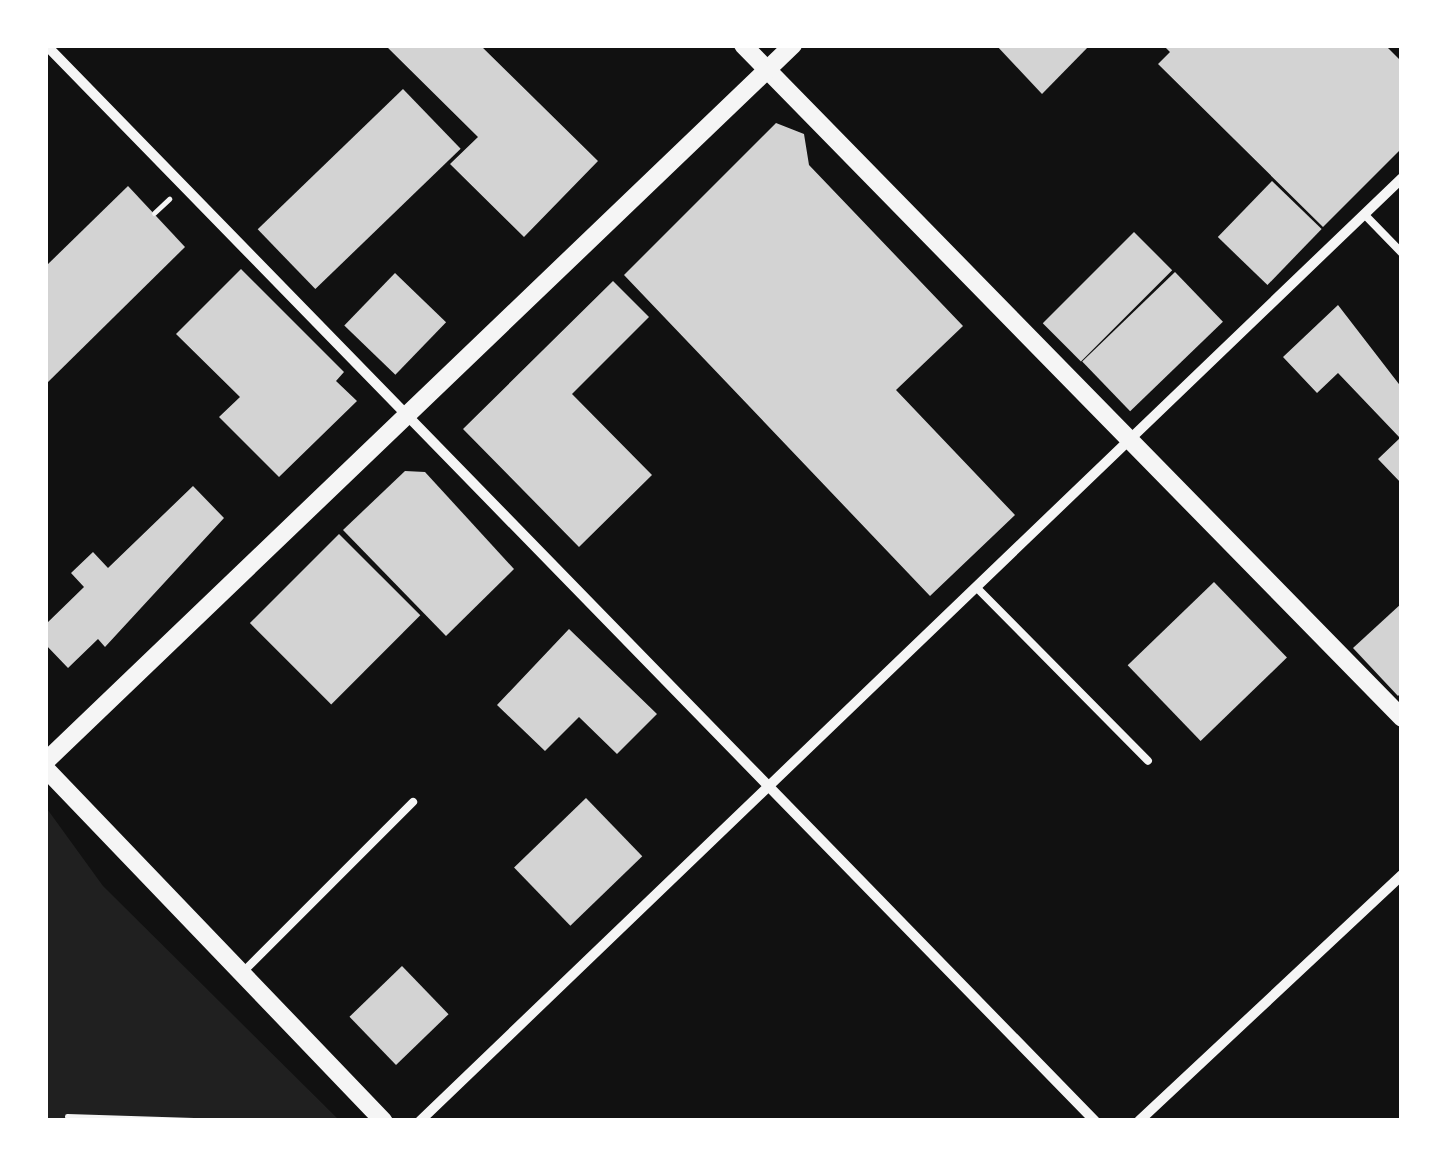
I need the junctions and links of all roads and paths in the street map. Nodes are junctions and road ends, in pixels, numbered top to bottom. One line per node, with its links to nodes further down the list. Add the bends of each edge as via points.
1 (45, 45): 8 (street)
2 (742, 45): 4 (street)
3 (793, 45): 4 (street)
4 (767, 70): 8 (street); 9 (street)
5 (1402, 178): 6 (street)
6 (1364, 215): 7 (lane); 9 (street)
7 (1402, 253)
8 (408, 422): 13 (street); 14 (street)
9 (1132, 440): 10 (street); 11 (street)
10 (977, 588): 12 (lane); 14 (street)
11 (1402, 718)
12 (1148, 761)
13 (45, 765): 17 (street)
14 (766, 788): 21 (street); 22 (street)
15 (413, 802): 17 (lane)
16 (1402, 875): 23 (street)
17 (242, 972): 20 (street)
18 (68, 1116): 19 (path)
19 (226, 1121)
20 (384, 1121)
21 (420, 1121)
22 (1095, 1121)
23 (1139, 1121)

